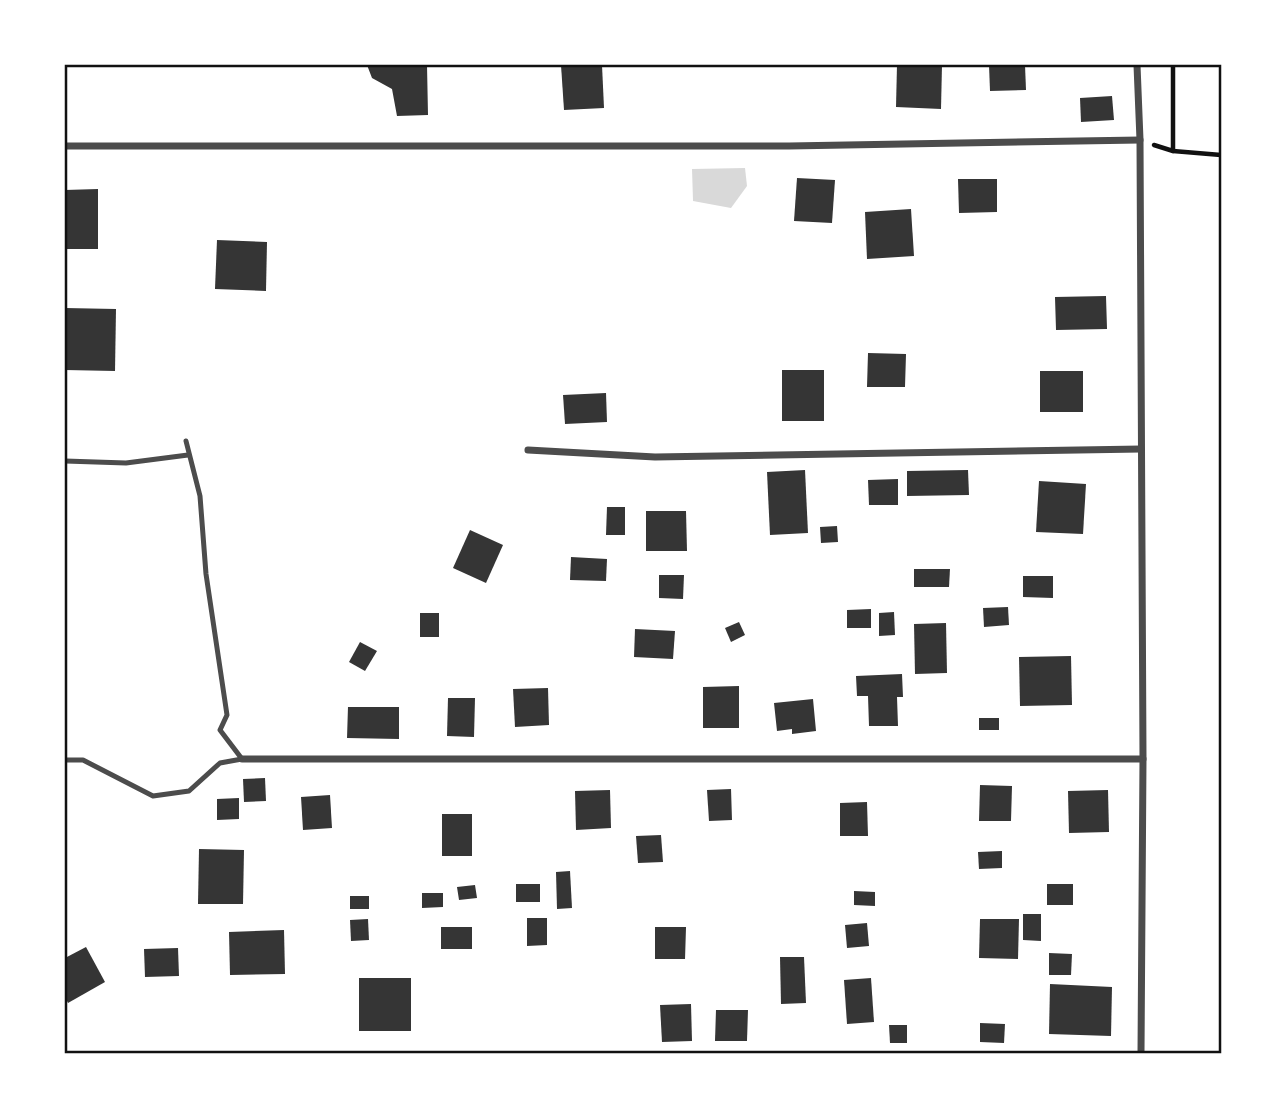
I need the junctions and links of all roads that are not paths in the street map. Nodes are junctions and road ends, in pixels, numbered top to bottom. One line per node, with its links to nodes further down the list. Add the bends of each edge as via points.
1 (1137, 65): 2 (street)
2 (1140, 140): 3 (street, via 789,146); 6 (street)
3 (65, 146)
4 (186, 441): 7 (lane)
5 (528, 450): 6 (street, via 655,457)
6 (1140, 450): 10 (street)
7 (188, 455): 8 (lane, via 126,463); 9 (lane, via 200,496 206,574 227,715 220,730)
8 (65, 461)
9 (242, 759): 10 (street); 11 (lane, via 220,763 189,791 153,796 83,760)
10 (1143, 759): 12 (street)
11 (65, 760)
12 (1141, 1053)

